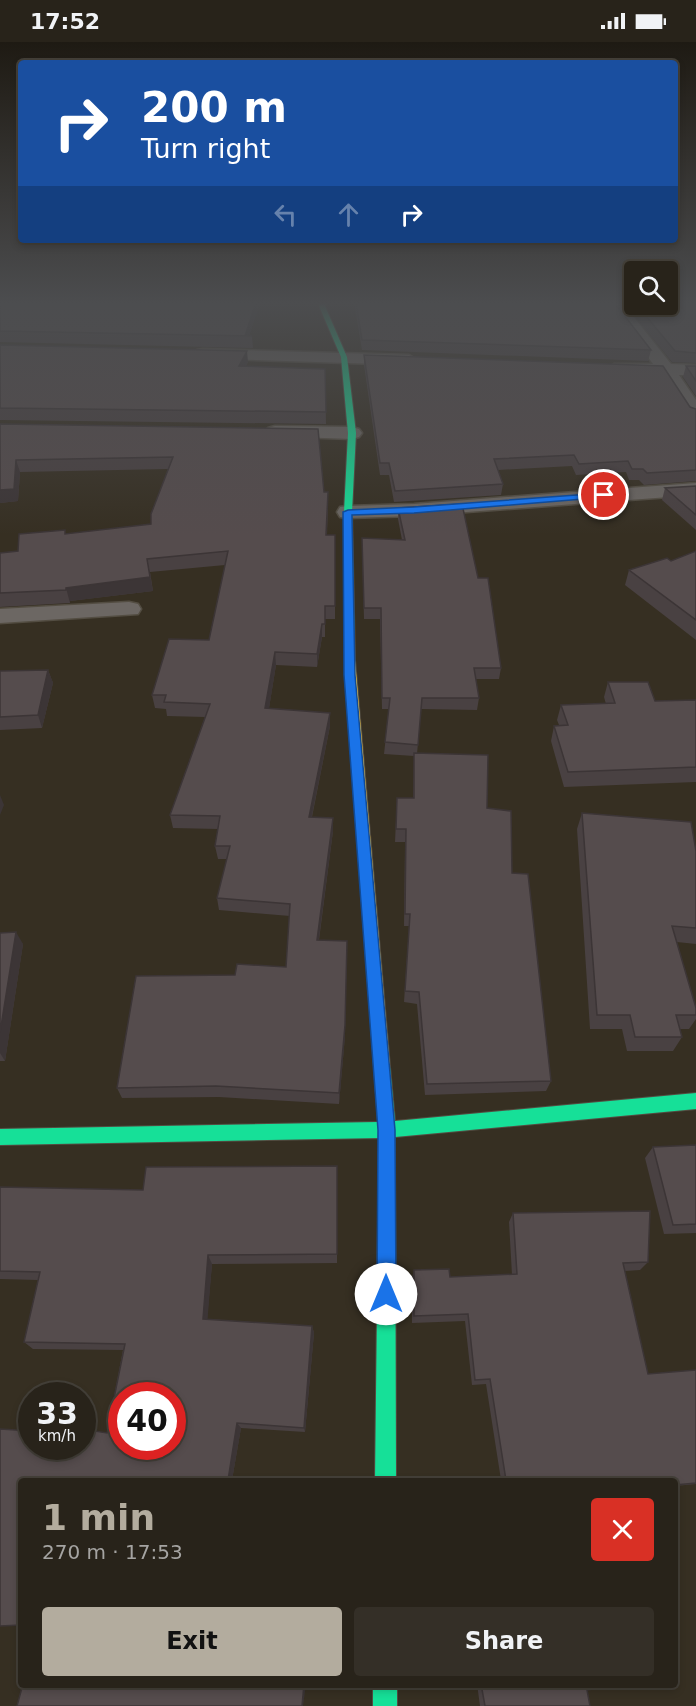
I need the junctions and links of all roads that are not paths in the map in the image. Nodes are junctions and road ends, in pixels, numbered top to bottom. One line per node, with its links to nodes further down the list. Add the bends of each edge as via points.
1 (346, 380): 5 (street)
2 (674, 380): 3 (street)
3 (696, 413)
4 (260, 432): 5 (street)
5 (352, 433): 7 (street)
6 (696, 489): 7 (street)
7 (348, 512): 11 (street, via 350,675)
8 (129, 609): 9 (street)
9 (0, 616)
10 (696, 1101): 11 (street)
11 (387, 1130): 12 (street); 13 (street)
12 (0, 1137)
13 (386, 1478)
14 (385, 1688): 15 (street)
15 (385, 1706)

